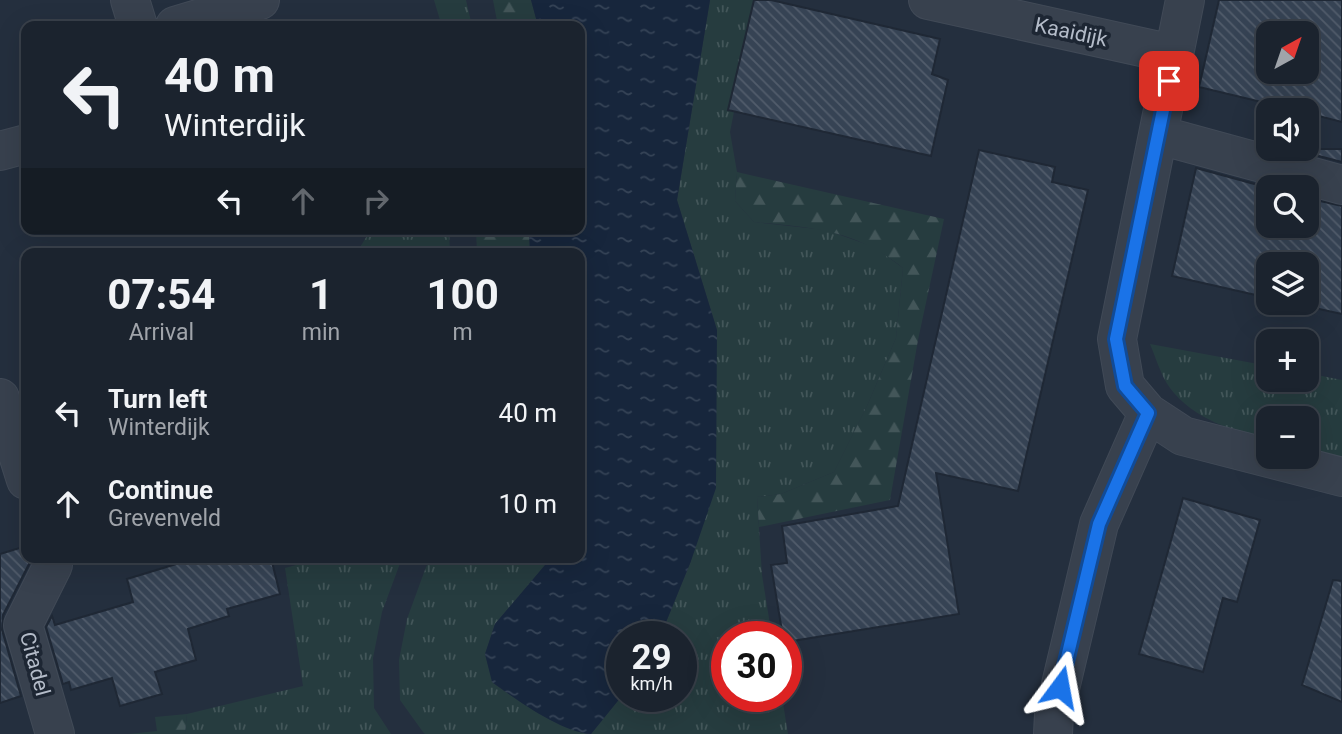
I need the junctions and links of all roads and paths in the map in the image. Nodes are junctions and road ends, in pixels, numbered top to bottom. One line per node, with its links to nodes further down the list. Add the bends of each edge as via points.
1 (130, 0): 5 (street)
2 (260, 0): 6 (street)
3 (929, 0): 7 (street, Kaaidijk)
4 (1185, 0): 7 (street)
5 (136, 21)
6 (191, 21)
7 (1173, 54): 8 (street)
8 (1159, 135): 11 (street); 13 (street, via 1116,339)
9 (21, 145): 10 (street)
10 (0, 151)
11 (1342, 185)
12 (0, 398): 14 (street)
13 (1137, 399): 15 (street, via 1183,436); 18 (street, via 1099,524)
14 (21, 464)
15 (1342, 477)
16 (52, 563): 17 (street, Citadel, via 23,625)
17 (55, 734)
18 (1053, 734)

